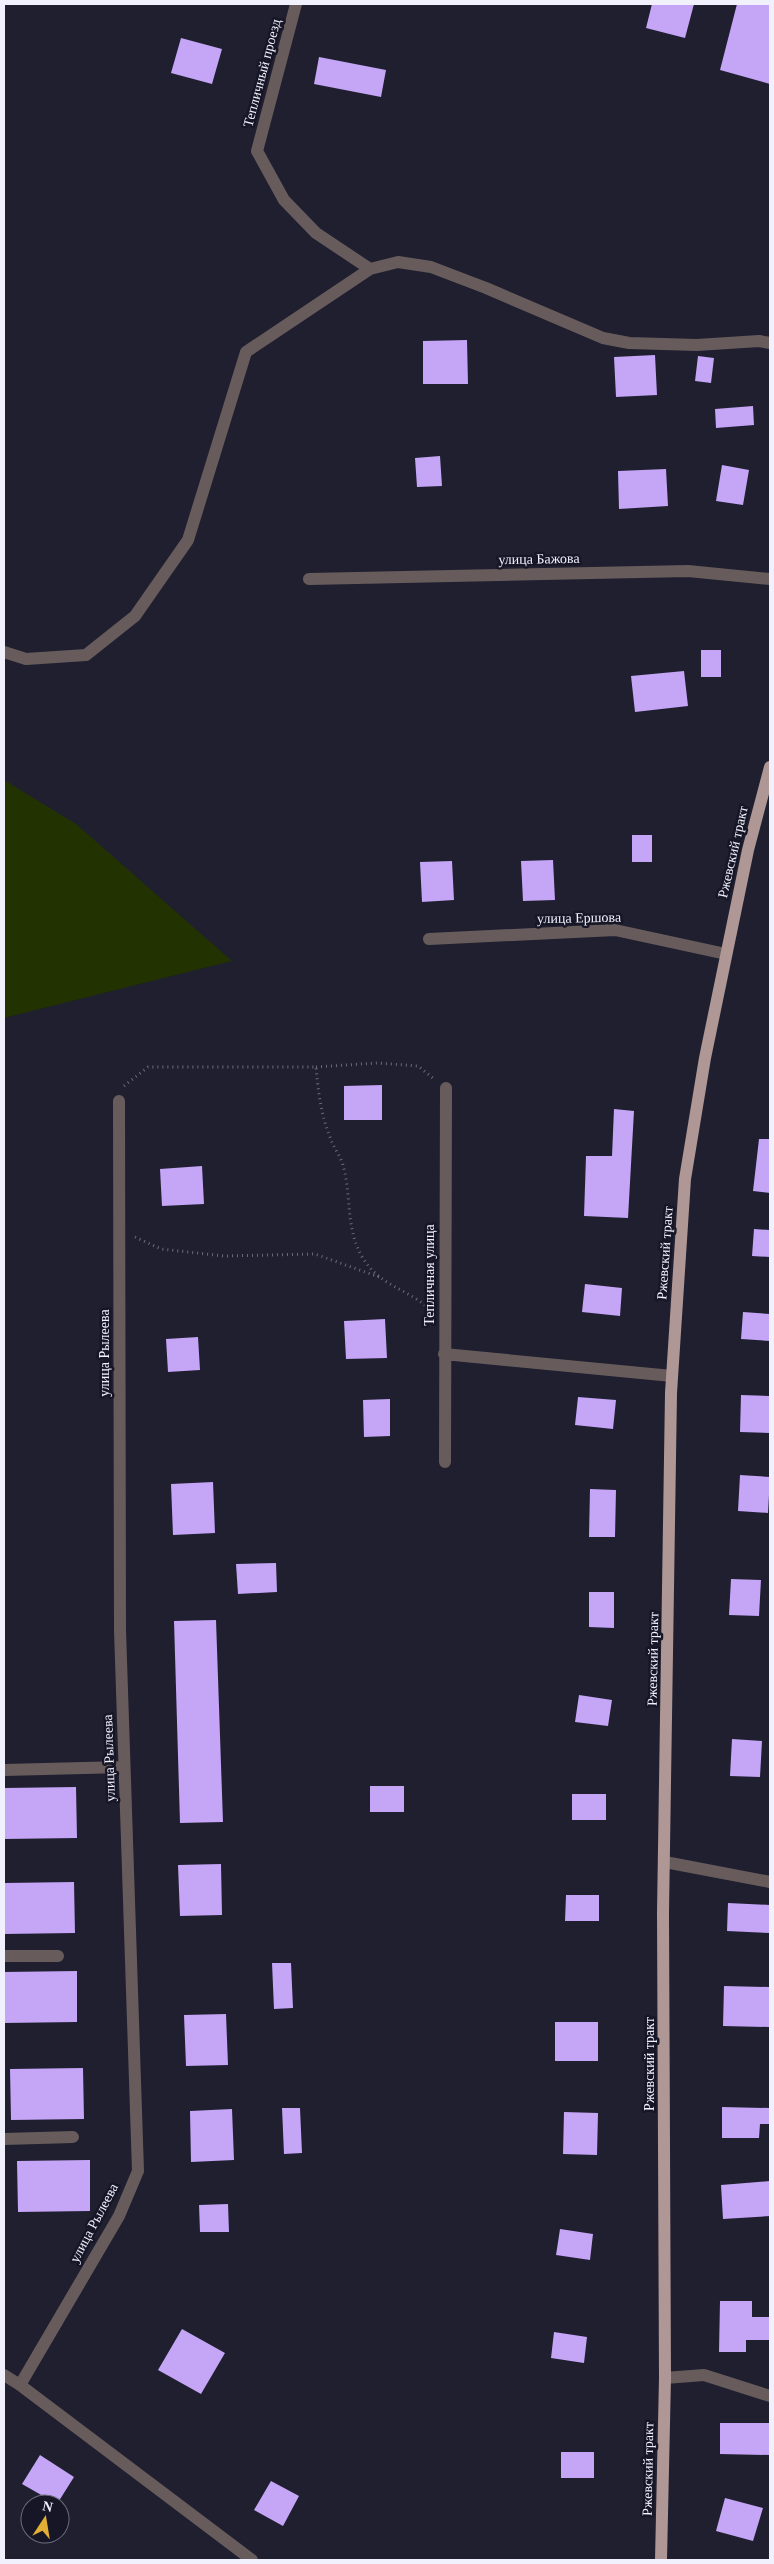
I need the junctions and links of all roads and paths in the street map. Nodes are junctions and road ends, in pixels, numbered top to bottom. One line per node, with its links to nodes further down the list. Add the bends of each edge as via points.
1 (296, 4): 2 (street, Тепличный проезд, via 257,151 284,200 316,233)
2 (370, 269): 3 (street, via 398,262 430,267 603,338 629,343); 6 (street, via 246,352 188,540 135,616 86,655 26,659)
3 (770, 343)
4 (309, 579): 5 (street, улица Бажова, via 688,571)
5 (770, 579)
6 (4, 652)
7 (770, 767): 9 (main road, Ржевский тракт)
8 (429, 939): 9 (street, улица Ершова, via 615,930)
9 (726, 954): 17 (main road, Ржевский тракт, via 686,1179)
10 (316, 1066): 11 (path, via 377,1063 418,1066); 12 (path, via 148,1067 124,1085); 14 (path, via 318,1097 329,1137 343,1165 348,1212 357,1247 372,1270)
11 (446, 1088): 15 (street, Тепличная улица)
12 (119, 1101): 13 (street, улица Рылеева)
13 (119, 1229): 14 (path, via 161,1249 224,1256 314,1254); 19 (street, улица Рылеева, via 120,1630)
14 (382, 1278): 15 (path, via 416,1297)
15 (444, 1321): 16 (street, Тепличная улица)
16 (444, 1354): 17 (street); 18 (street, Тепличная улица)
17 (672, 1376): 21 (main road, Ржевский тракт)
18 (445, 1462)
19 (124, 1768): 20 (street); 29 (street, улица Рылеева, via 138,2171 118,2216)
20 (4, 1770)
21 (665, 1862): 22 (street); 28 (main road, Ржевский тракт)
22 (770, 1882)
23 (4, 1956): 24 (street)
24 (58, 1956)
25 (73, 2137): 26 (street)
26 (4, 2139)
27 (4, 2375): 29 (street)
28 (665, 2378): 30 (street, via 704,2375); 32 (main road, Ржевский тракт)
29 (20, 2384): 31 (street)
30 (770, 2396)
31 (252, 2560)
32 (661, 2560)

